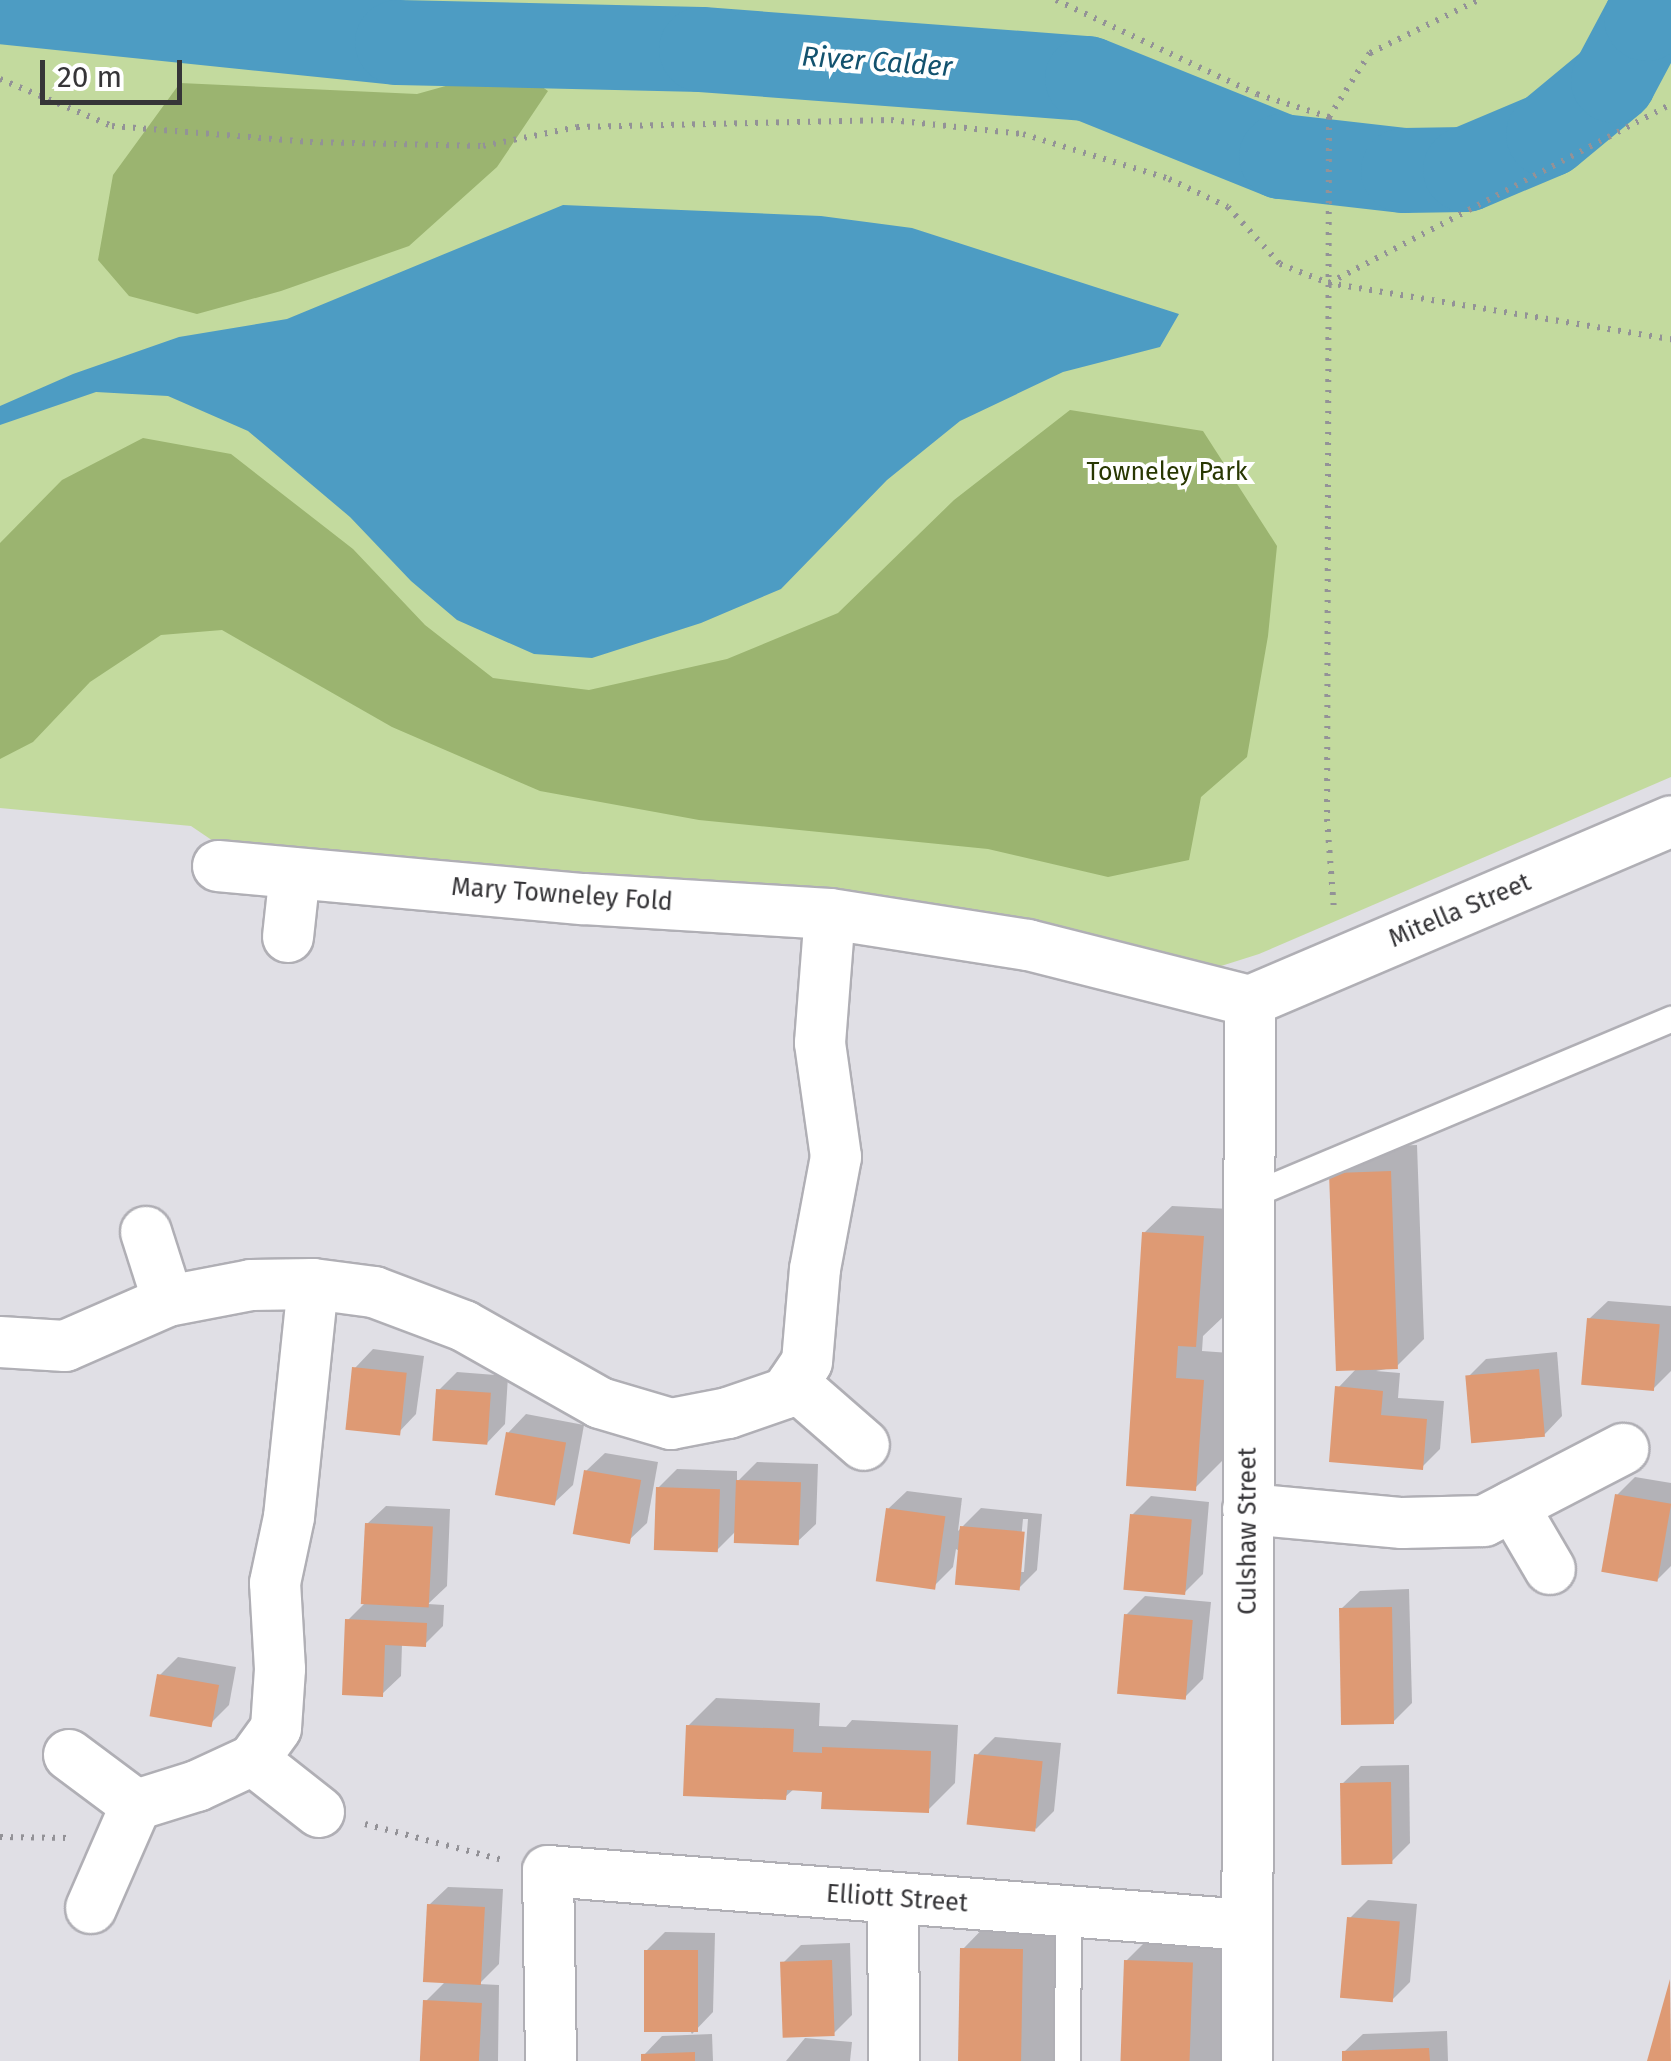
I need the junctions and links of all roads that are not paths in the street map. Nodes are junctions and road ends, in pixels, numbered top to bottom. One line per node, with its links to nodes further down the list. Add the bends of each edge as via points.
1 (1671, 821): 6 (street, Mitella Street)
2 (218, 866): 3 (street, Mary Towneley Fold)
3 (295, 873): 4 (street, Mary Towneley Fold); 5 (street)
4 (830, 914): 6 (street, Mary Towneley Fold, via 1028,945); 13 (street, via 820,1043 836,1156 815,1269 807,1362)
5 (288, 937)
6 (1250, 1001): 8 (street, Culshaw Street)
7 (1671, 1019): 8 (lane)
8 (1249, 1196): 17 (street, Culshaw Street)
9 (146, 1232): 11 (street)
10 (313, 1284): 11 (street, via 251,1285); 13 (street, via 374,1292 464,1326 600,1403 671,1424 772,1398); 20 (street, via 289,1517 275,1583 276,1728)
11 (168, 1301): 12 (street, via 65,1346)
12 (0, 1342)
13 (793, 1383): 14 (street)
14 (864, 1445)
15 (1623, 1449): 16 (street)
16 (1513, 1506): 17 (street, via 1484,1521 1402,1523); 18 (street)
17 (1248, 1509): 26 (street, Culshaw Street)
18 (1550, 1569)
19 (69, 1755): 22 (street)
20 (253, 1760): 21 (street); 22 (street)
21 (319, 1812)
22 (129, 1822): 24 (street)
23 (893, 1898): 25 (street, Elliott Street); 27 (street, Elliott Street, via 548,1871); 28 (street)
24 (91, 1908)
25 (1068, 1912): 26 (street, Elliott Street); 29 (lane)
26 (1246, 1925): 30 (street, Culshaw Street)
27 (551, 2061)
28 (894, 2061)
29 (1067, 2061)
30 (1247, 2061)

